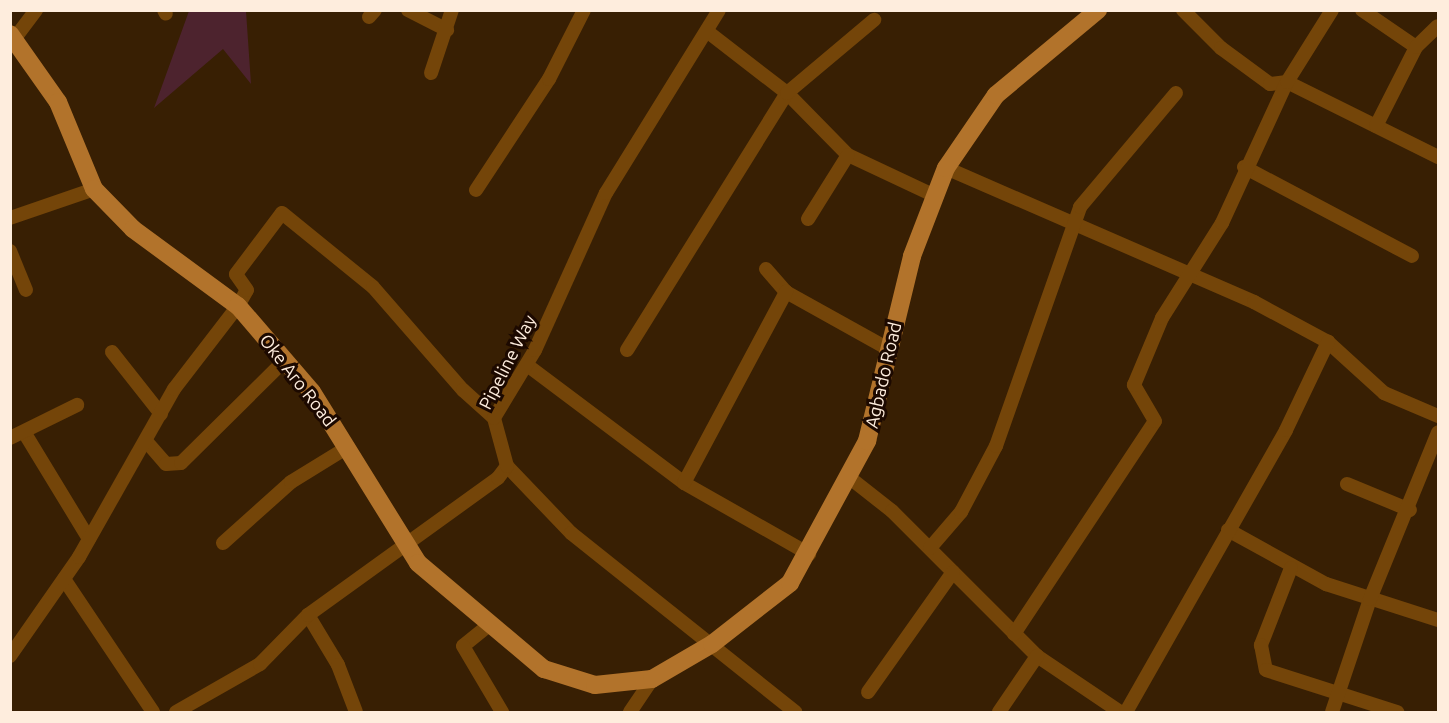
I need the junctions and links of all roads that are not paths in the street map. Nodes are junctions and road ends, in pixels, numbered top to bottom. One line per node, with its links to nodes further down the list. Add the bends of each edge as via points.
1 (36, 10): 14 (street)
2 (408, 10): 12 (street)
3 (452, 10): 12 (street)
4 (584, 10): 26 (street, via 549,79)
5 (719, 10): 13 (street, Pipeline Way)
6 (1098, 10): 24 (main road, Agbado Road, via 996,95)
7 (1183, 10): 17 (street, via 1221,48 1270,84)
8 (1332, 10): 17 (street)
9 (1362, 10): 15 (street)
10 (874, 20): 18 (street)
11 (1438, 26): 15 (street)
12 (447, 30): 16 (street)
13 (708, 32): 18 (street); 43 (street, Pipeline Way, via 606,193)
14 (13, 36): 25 (main road, Oke Aro Road, via 58,102)
15 (1416, 47): 20 (street)
16 (431, 73)
17 (1287, 82): 20 (street); 23 (street)
18 (787, 93): 21 (street); 39 (street)
19 (1176, 93): 30 (street, via 1085,200)
20 (1376, 126): 22 (street)
21 (848, 155): 27 (street); 29 (street)
22 (1438, 157)
23 (1244, 167): 32 (street); 34 (street, via 1222,223)
24 (946, 168): 27 (main road, Agbado Road); 30 (street)
25 (94, 189): 28 (street); 37 (main road, Oke Aro Road, via 133,229)
26 (476, 190)
27 (933, 195): 40 (main road, Agbado Road)
28 (10, 218)
29 (808, 219)
30 (1074, 223): 34 (street); 63 (street, via 996,446 961,512)
31 (10, 251): 35 (street)
32 (1412, 256)
33 (766, 269): 36 (street)
34 (1187, 273): 38 (street); 72 (street, via 1134,385 1155,421)
35 (26, 290)
36 (786, 292): 40 (street); 56 (street)
37 (238, 306): 42 (main road, Oke Aro Road); 45 (street, via 192,362); 47 (street, via 248,290 236,274 282,213 373,287 463,390)
38 (1328, 342): 46 (street, via 1384,393); 59 (street, via 1286,430)
39 (627, 350)
40 (890, 350): 55 (main road, Agbado Road, via 867,441)
41 (112, 352): 45 (street)
42 (284, 361): 51 (street, via 181,464 166,464); 52 (main road, Oke Aro Road)
43 (527, 365): 47 (street, Pipeline Way); 56 (street)
44 (77, 405): 48 (street)
45 (161, 414): 51 (street)
46 (1438, 416)
47 (494, 418): 54 (street, Pipeline Way)
48 (24, 432): 50 (street); 60 (street)
49 (1438, 432): 53 (street)
50 (10, 438)
51 (146, 441): 60 (street)
52 (348, 447): 61 (street, via 291,482); 62 (main road, Oke Aro Road)
53 (1434, 457): 58 (street)
54 (507, 466): 62 (street, via 492,484); 73 (street, via 571,533)
55 (850, 478): 63 (street); 64 (main road, Agbado Road)
56 (684, 483): 64 (street)
57 (1347, 484): 58 (street)
58 (1410, 510): 68 (street)
59 (1228, 530): 65 (street); 87 (street)
60 (89, 539): 67 (street)
61 (223, 543)
62 (405, 546): 69 (street); 71 (main road, Oke Aro Road)
63 (930, 548): 66 (street)
64 (809, 554): 73 (main road, Agbado Road, via 790,584)
65 (1290, 568): 68 (street); 78 (street, via 1259,659 1266,670)
66 (953, 572): 72 (street); 77 (street)
67 (64, 579): 74 (street); 79 (street)
68 (1370, 599): 70 (street); 78 (street)
69 (308, 615): 80 (street, via 260,664); 81 (street, via 338,665)
70 (1438, 620)
71 (489, 626): 76 (main road, Oke Aro Road, via 565,680 595,685); 82 (street, via 463,646)
72 (1014, 634): 75 (street)
73 (712, 644): 76 (main road, Agbado Road); 84 (street)
74 (10, 656)
75 (1037, 656): 85 (street); 86 (street)
76 (652, 679): 83 (street, Agbado Road)
77 (868, 692)
78 (1337, 695): 88 (street); 89 (street)
79 (153, 712)
80 (176, 712)
81 (357, 712)
82 (502, 712)
83 (630, 712)
84 (795, 712)
85 (999, 712)
86 (1120, 712)
87 (1126, 712)
88 (1332, 712)
89 (1398, 712)

